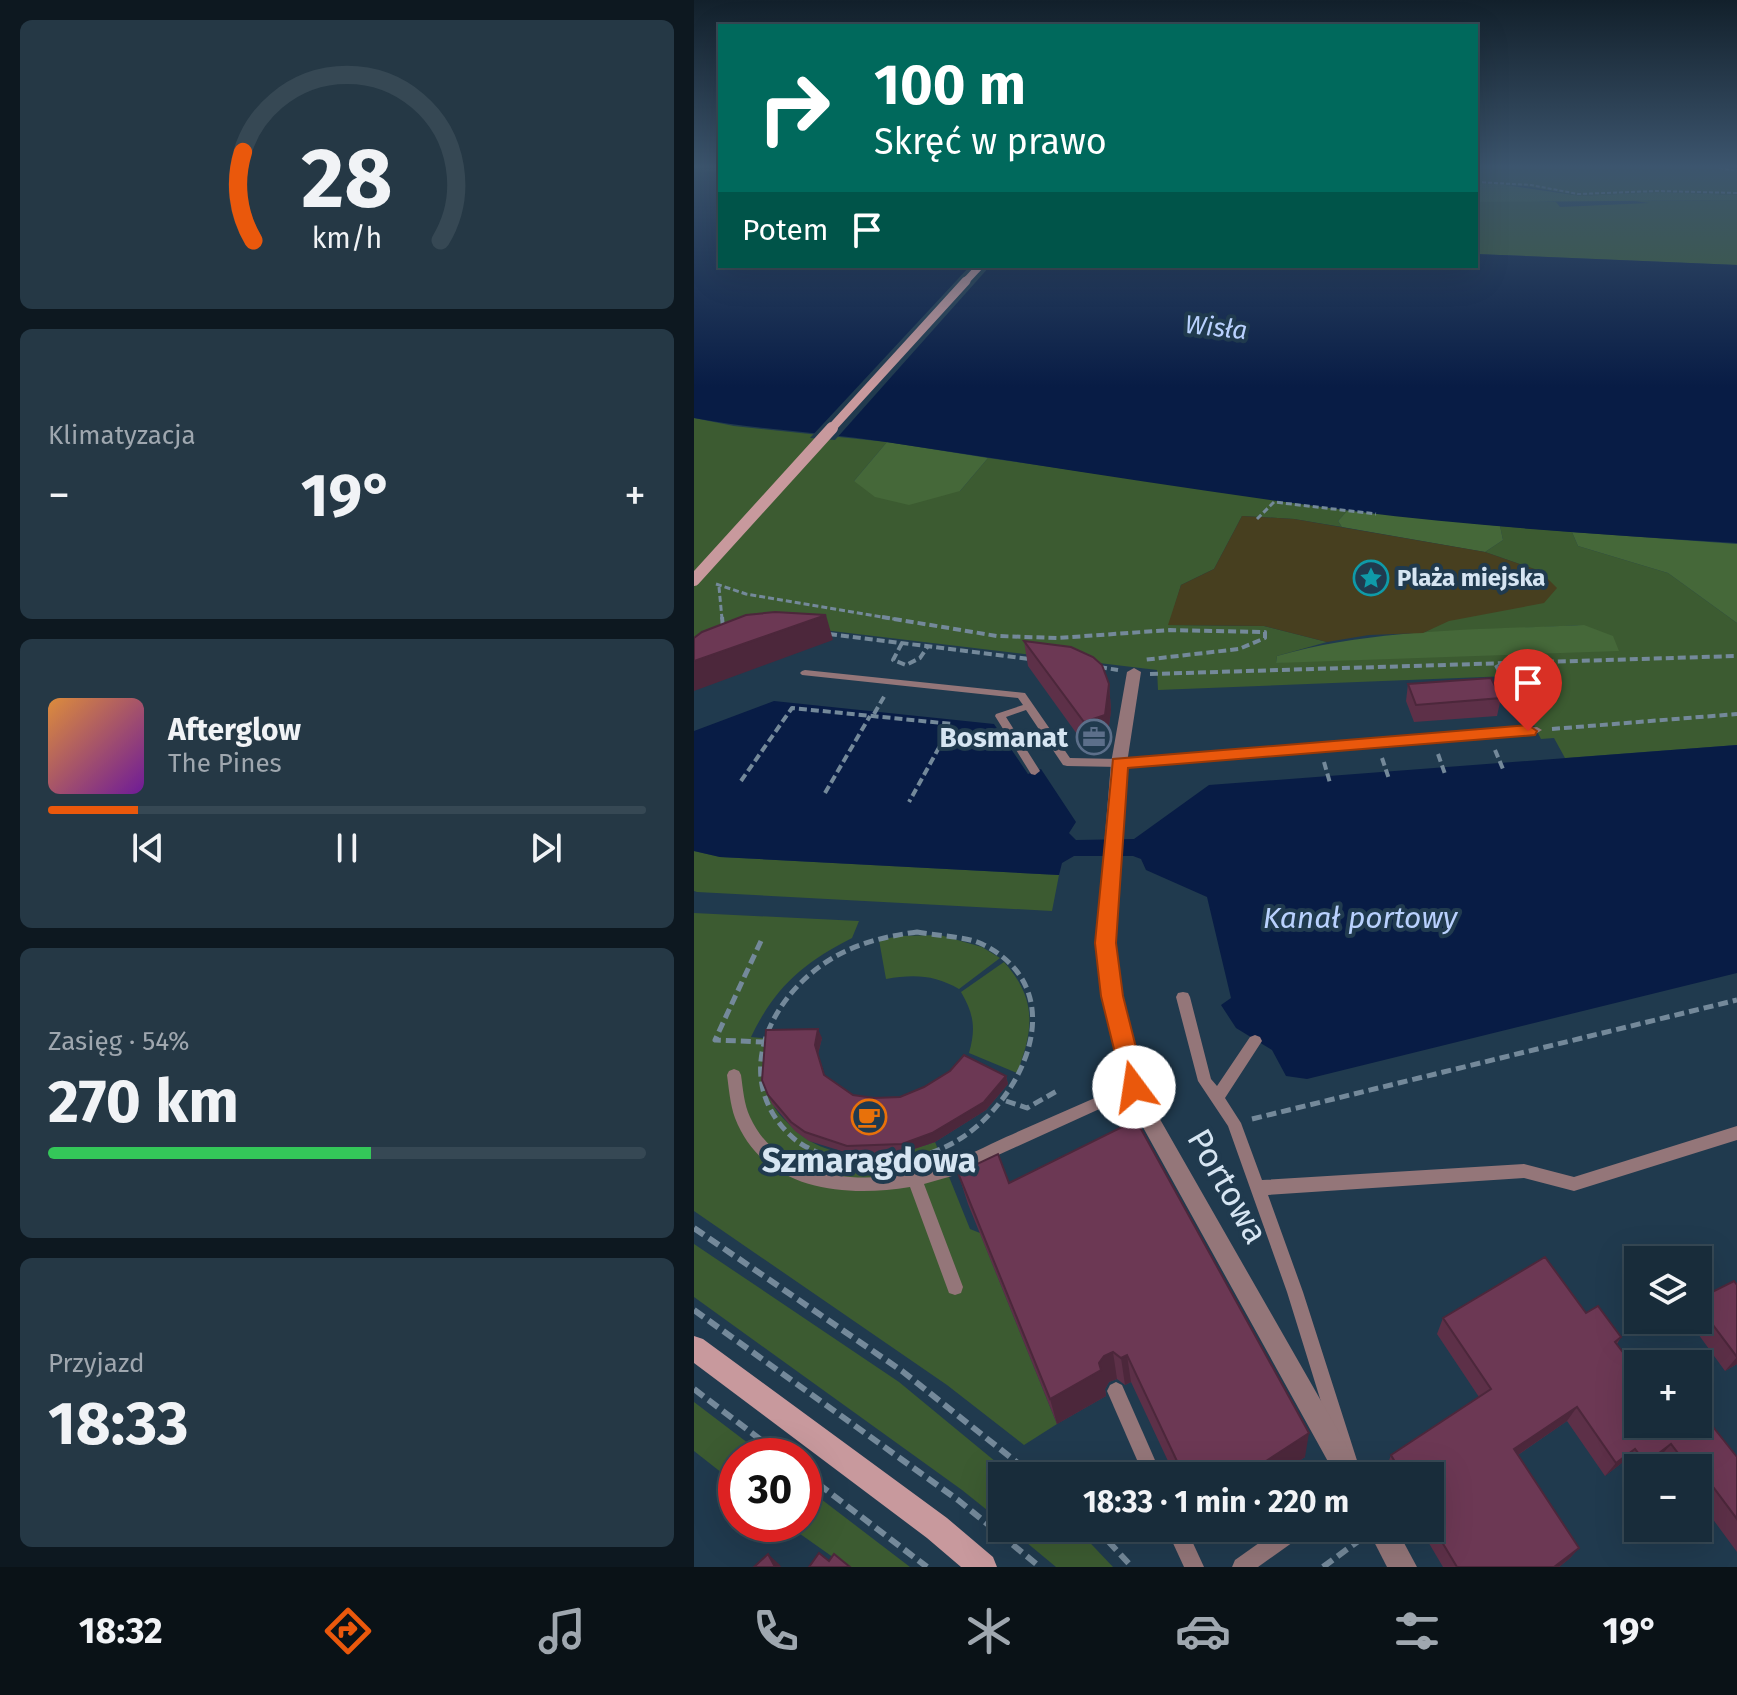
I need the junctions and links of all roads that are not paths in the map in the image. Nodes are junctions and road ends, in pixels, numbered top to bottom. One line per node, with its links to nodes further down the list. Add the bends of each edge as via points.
1 (978, 268): 2 (main road, bridge)
2 (694, 580)
3 (1134, 672): 7 (street, Portowa)
4 (805, 673): 5 (lane, via 1021,695)
5 (1029, 706): 7 (lane, via 1067,762); 8 (lane, via 1000,716)
6 (1533, 731): 7 (lane)
7 (1119, 763): 12 (street, Portowa, via 1105,943)
8 (1035, 771)
9 (1183, 997): 13 (lane, via 1205,1081)
10 (1255, 1041): 13 (lane)
11 (734, 1075): 15 (lane, via 745,1123 780,1162 804,1176 878,1185)
12 (1134, 1087): 15 (lane, via 947,1171); 21 (street, Portowa)
13 (1217, 1098): 16 (lane, via 1234,1123)
14 (1737, 1133): 16 (lane, via 1574,1184 1524,1171)
15 (915, 1180): 17 (lane)
16 (1258, 1188): 22 (lane)
17 (955, 1287)
18 (694, 1348): 26 (main road)
19 (1116, 1391): 20 (lane)
20 (1147, 1462)
21 (1344, 1462)
22 (1348, 1462)
23 (1182, 1542): 27 (lane)
24 (1272, 1542): 28 (lane)
25 (1382, 1542): 29 (street)
26 (983, 1567)
27 (1194, 1567)
28 (1242, 1567)
29 (1403, 1567)

